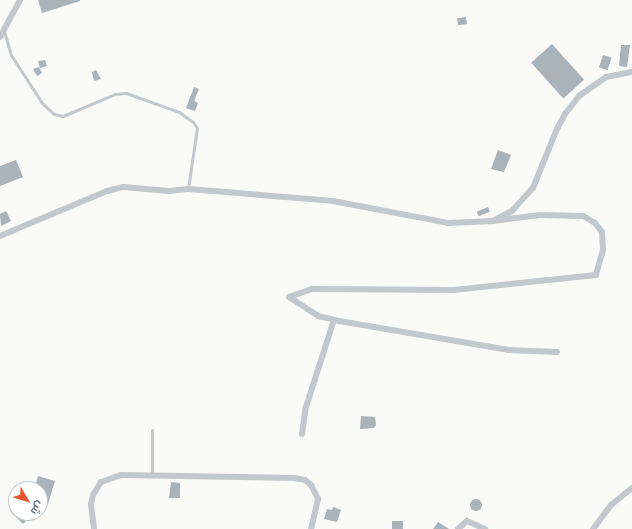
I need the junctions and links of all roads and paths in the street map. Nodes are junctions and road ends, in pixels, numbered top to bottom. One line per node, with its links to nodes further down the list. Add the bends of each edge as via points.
1 (20, 0): 2 (street)
2 (4, 30): 3 (street); 5 (lane, via 11,55 42,103 54,114 63,116 115,94 126,93 179,112 193,122 197,128)
3 (0, 38)
4 (632, 72): 6 (street, via 606,77 579,96 560,124 534,188 512,211)
5 (188, 189): 6 (street, via 333,202 448,223); 7 (street, via 116,188)
6 (493, 222): 8 (street, via 540,215 583,216 595,223 602,232 603,250 596,274 454,290 312,289 289,297 318,316)
7 (0, 236)
8 (334, 320): 9 (street, via 508,350); 11 (street, via 306,407)
9 (557, 352)
10 (152, 430): 12 (lane)
11 (302, 434)
12 (152, 476): 14 (street, via 121,475 101,482 91,504); 15 (street, via 305,480 311,485 318,499)
13 (632, 488): 18 (street, via 611,505)
14 (94, 529)
15 (311, 529)
16 (458, 529): 17 (street, via 467,520)
17 (486, 529)
18 (593, 529)

